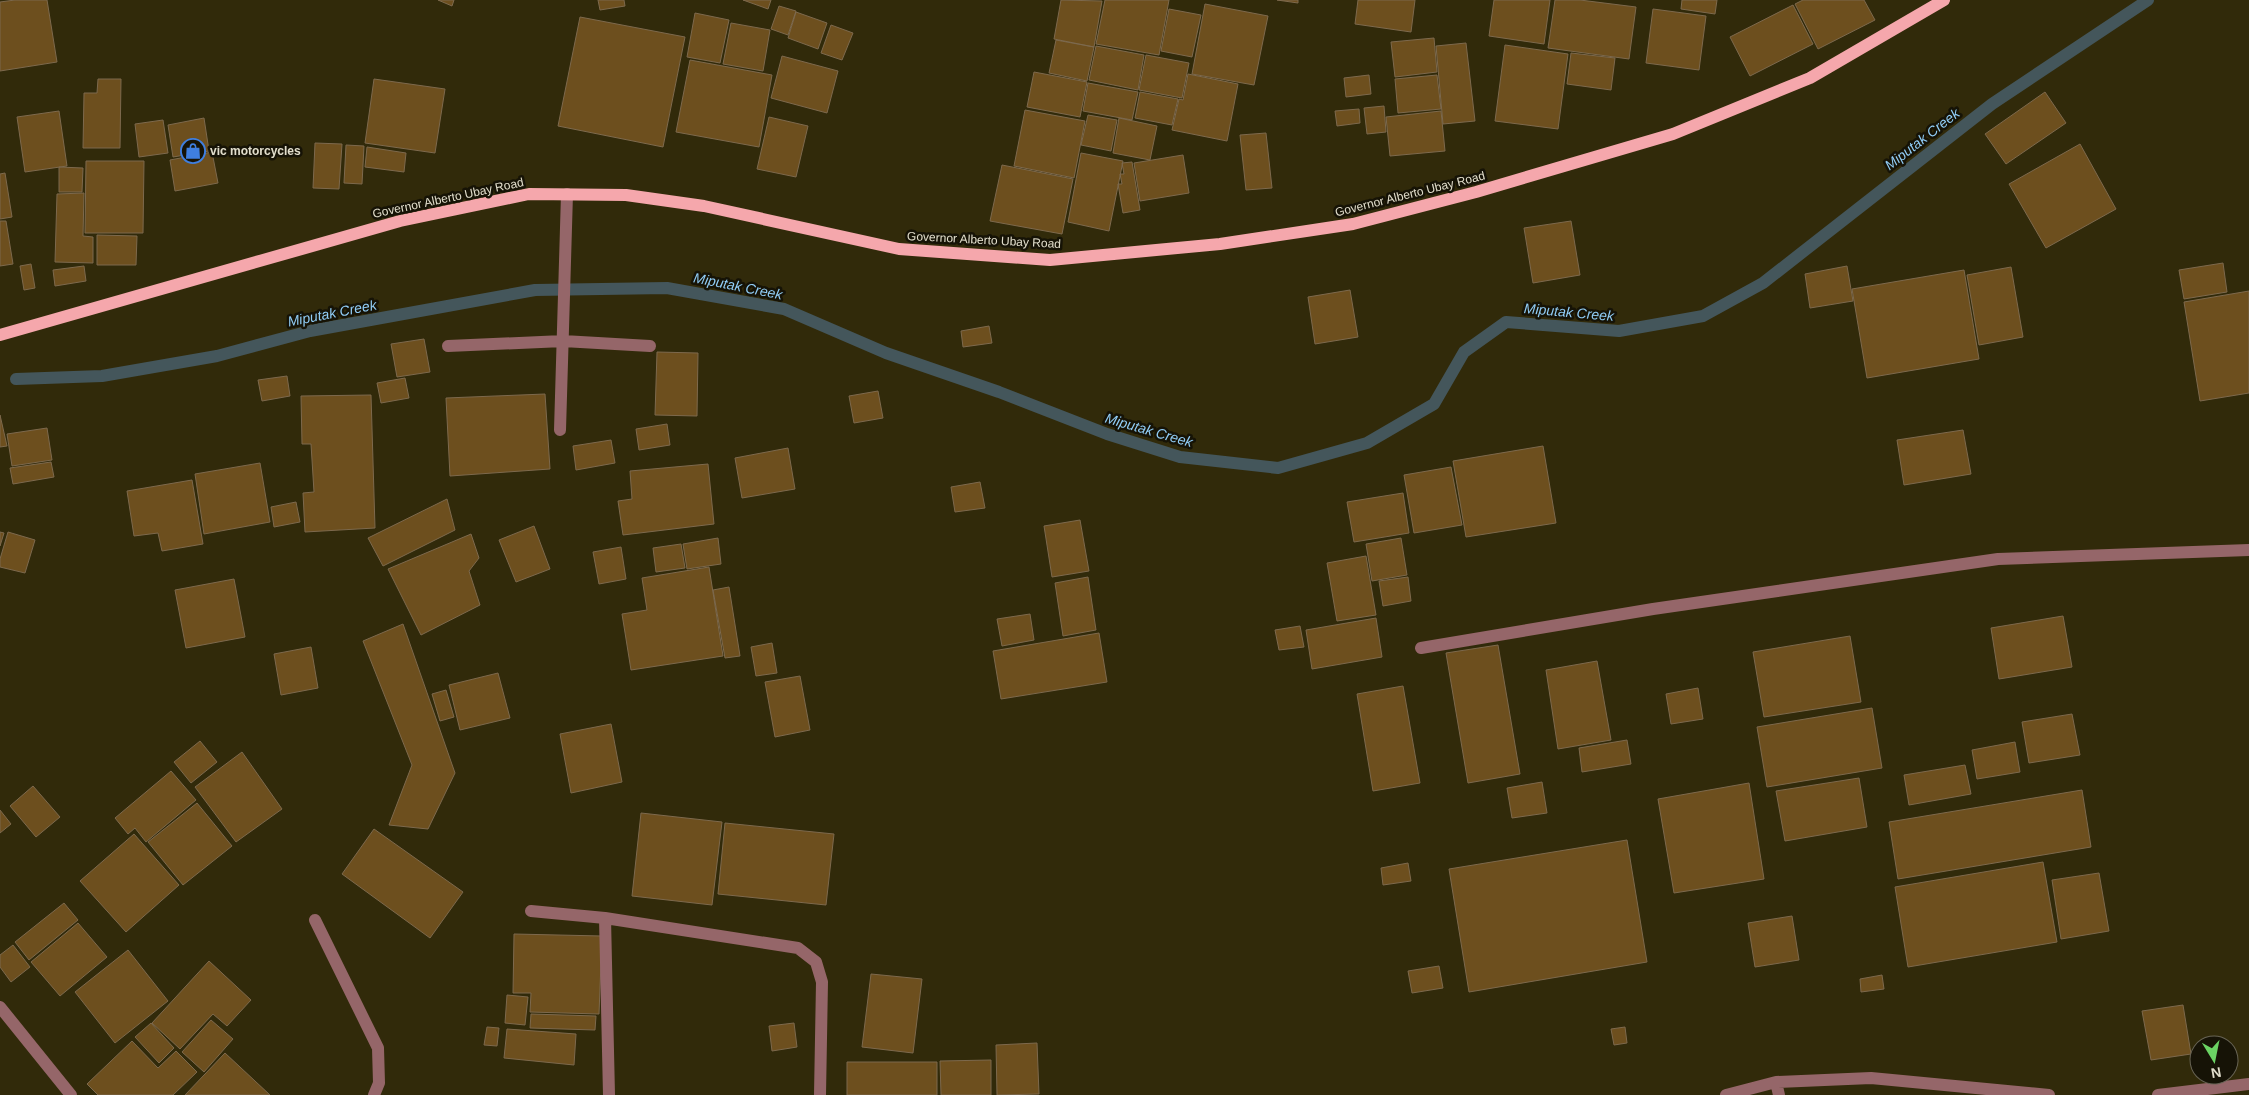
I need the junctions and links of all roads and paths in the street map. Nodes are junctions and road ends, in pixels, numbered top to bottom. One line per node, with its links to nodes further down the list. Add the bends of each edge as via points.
1 (1944, 0): 2 (main road, Governor Alberto Ubay Road, via 1810,78 1673,134 1353,224 1220,244 1050,260 899,250 704,206 626,195)
2 (567, 194): 3 (main road, Governor Alberto Ubay Road, via 529,194 400,220); 4 (street)
3 (0, 335)
4 (563, 341): 5 (street); 6 (street); 7 (street)
5 (448, 346)
6 (650, 346)
7 (560, 430)
8 (2249, 550): 9 (street, via 1998,559 1653,609)
9 (1421, 648)
10 (530, 911): 11 (street)
11 (606, 918): 19 (street); 20 (street, via 798,948 816,962 822,982)
12 (315, 920): 18 (street, via 378,1048 378,1083)
13 (0, 1007): 17 (street)
14 (1776, 1082): 16 (street, via 1871,1078); 21 (street); 22 (street)
15 (2249, 1084): 24 (street)
16 (2035, 1094): 23 (street)
17 (71, 1095)
18 (374, 1095)
19 (609, 1095)
20 (820, 1095)
21 (1726, 1095)
22 (1779, 1095)
23 (2049, 1095)
24 (2158, 1095)

